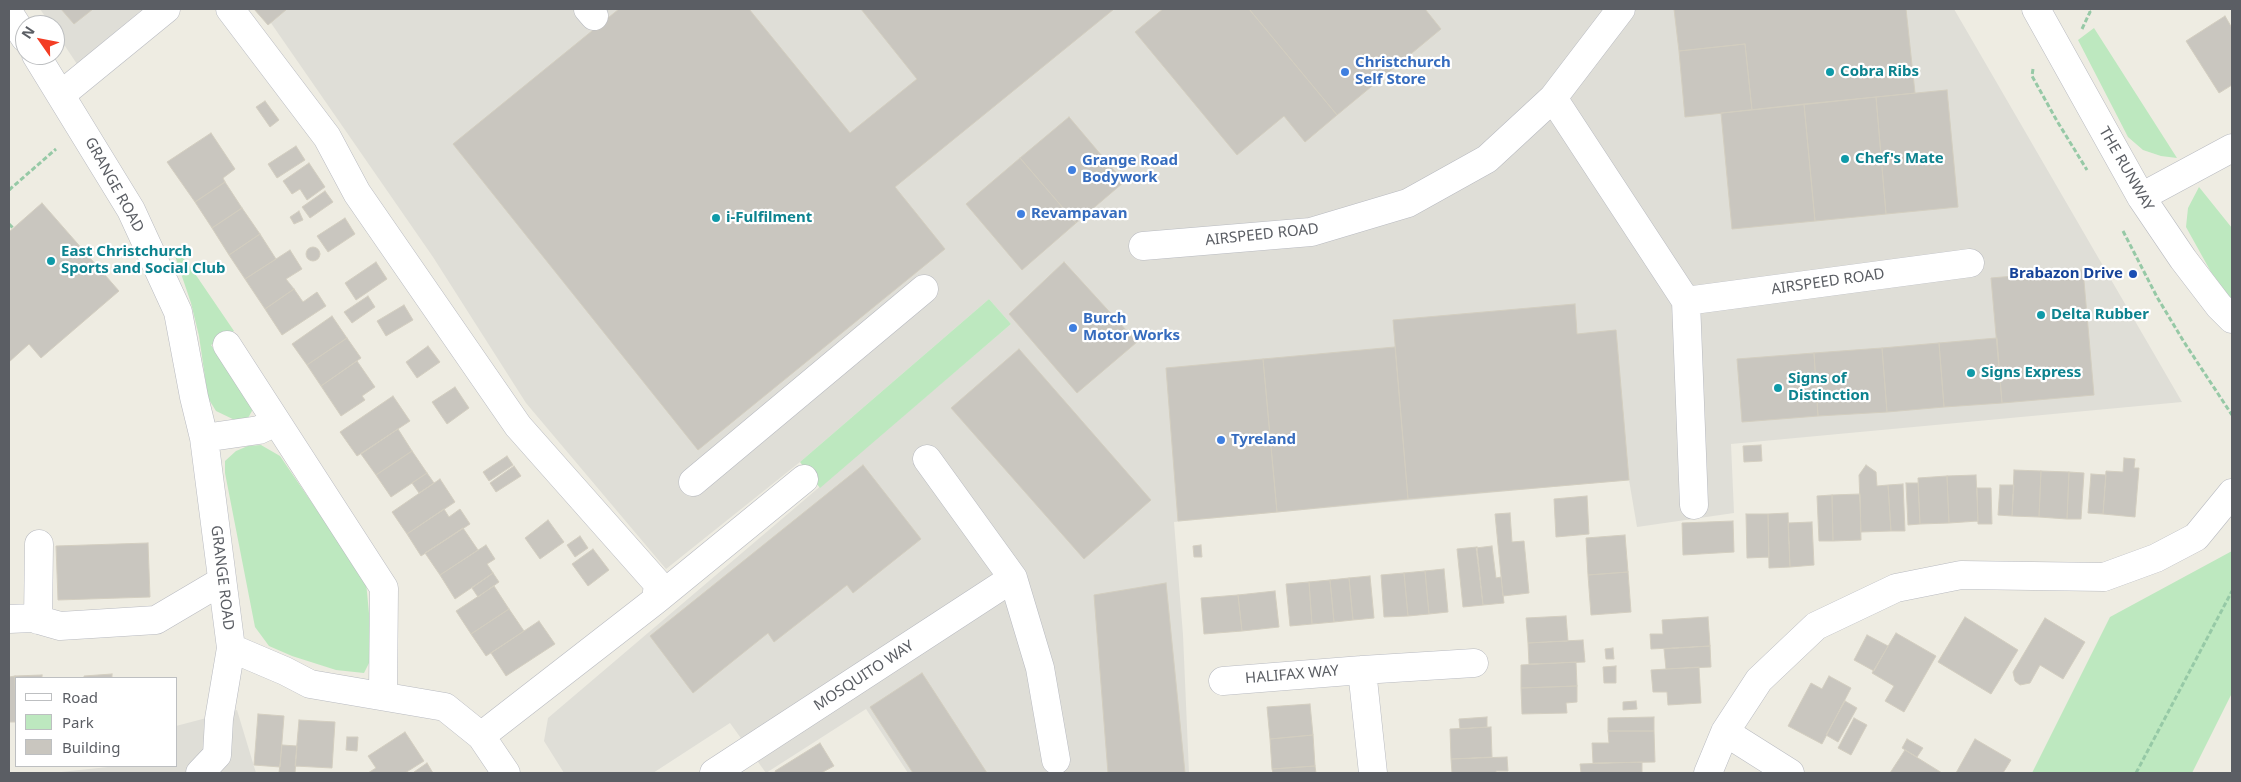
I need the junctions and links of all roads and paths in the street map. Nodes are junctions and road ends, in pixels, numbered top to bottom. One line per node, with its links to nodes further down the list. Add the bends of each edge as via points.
1 (166, 9): 6 (street)
2 (230, 9): 30 (street, via 327,137 357,193 518,426)
3 (1621, 9): 7 (street, AIRSPEED ROAD)
4 (2036, 9): 11 (street, THE RUNWAY)
5 (43, 65): 6 (street, GRANGE ROAD)
6 (62, 94): 8 (street, GRANGE ROAD)
7 (1552, 98): 14 (street, AIRSPEED ROAD, via 1487,160 1408,203 1311,232); 17 (street)
8 (82, 127): 10 (path); 21 (street, GRANGE ROAD, via 131,210 178,312)
9 (2232, 148): 11 (street)
10 (9, 190)
11 (2141, 197): 18 (street, THE RUNWAY, via 2183,259)
12 (9, 224): 13 (path)
13 (13, 228)
14 (1143, 246)
15 (1970, 263): 17 (street, AIRSPEED ROAD)
16 (924, 289): 24 (street)
17 (1686, 301): 26 (street)
18 (2232, 319)
19 (227, 345): 20 (street)
20 (276, 422): 21 (street, via 259,430); 38 (street, via 384,588)
21 (204, 438): 29 (street, GRANGE ROAD)
22 (927, 460): 28 (street)
23 (804, 479): 30 (street)
24 (693, 482)
25 (2232, 493): 39 (street, via 2196,537 2156,558 2104,577 1961,575 1896,588 1816,626 1759,680)
26 (1694, 505)
27 (39, 544): 33 (street)
28 (1012, 578): 41 (street, via 1040,668); 44 (street, MOSQUITO WAY)
29 (222, 581): 33 (street, via 156,620 60,626); 34 (street, GRANGE ROAD)
30 (657, 592): 40 (street)
31 (2232, 592): 48 (path)
32 (9, 619): 33 (street)
33 (38, 620)
34 (231, 648): 38 (street, GRANGE ROAD, via 310,684); 42 (street, via 217,755)
35 (1474, 663): 36 (street, HALIFAX WAY)
36 (1362, 670): 37 (street, HALIFAX WAY); 45 (street)
37 (1223, 681)
38 (382, 696): 40 (street, GRANGE ROAD, via 446,707)
39 (1725, 732): 46 (street); 47 (street)
40 (481, 736): 43 (street, GRANGE ROAD)
41 (1056, 760)
42 (200, 773)
43 (506, 773)
44 (714, 773)
45 (1373, 773)
46 (1708, 773)
47 (1790, 773)
48 (2136, 773)

